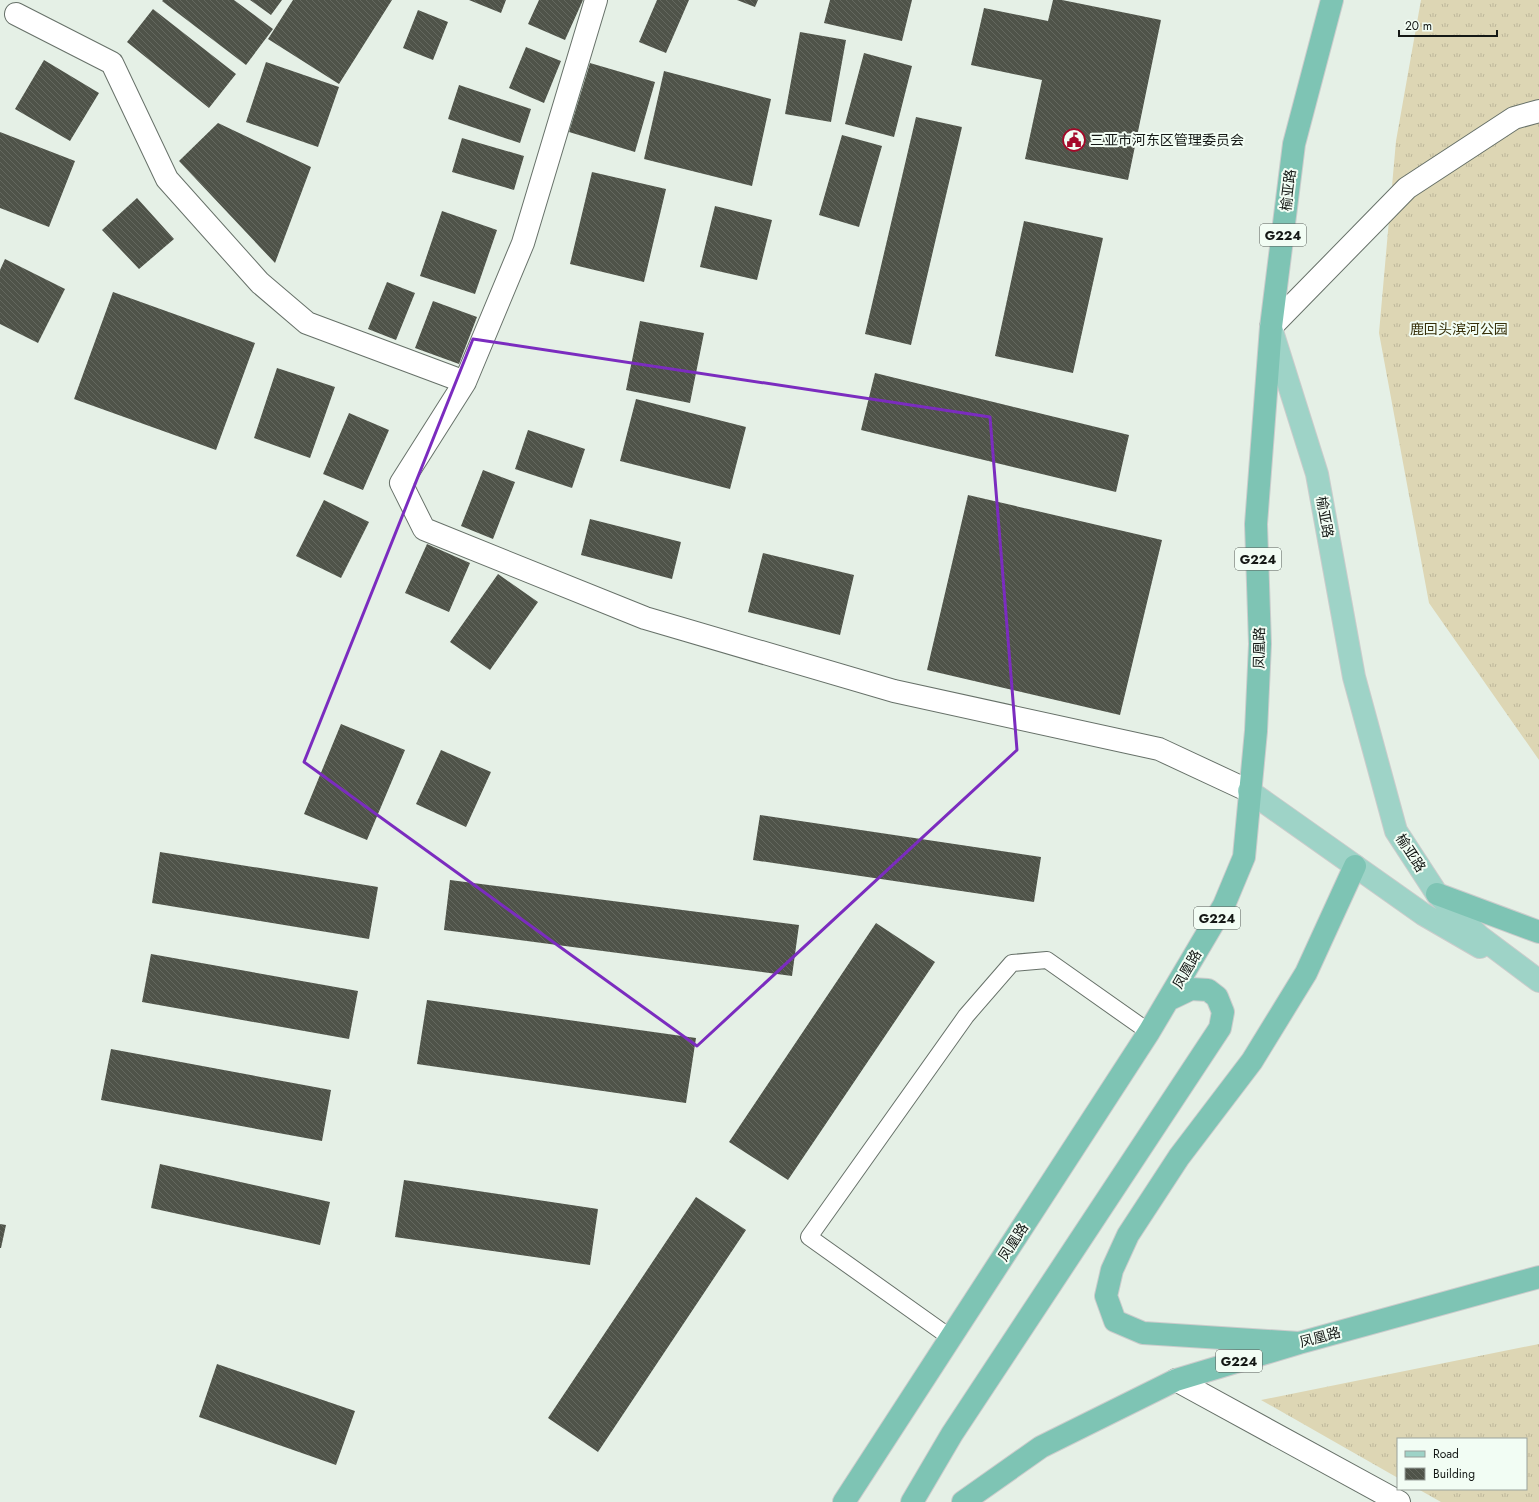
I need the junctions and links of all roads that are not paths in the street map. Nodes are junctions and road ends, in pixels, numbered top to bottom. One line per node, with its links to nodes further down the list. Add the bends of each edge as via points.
1 (596, 0): 6 (street, via 523,243)
2 (1332, 0): 5 (highway, 榆亚路 / G224, via 1294,144)
3 (16, 14): 6 (street, via 112,63 167,180 260,283 307,323)
4 (1539, 111): 5 (street, via 1514,118 1407,188)
5 (1271, 327): 7 (highway, 凤凰路 / G224, via 1256,524 1260,644 1256,731); 9 (main road, 榆亚路 / G224, via 1317,474 1354,677 1396,831)
6 (465, 382): 7 (street, via 401,483 424,528 645,618 894,690 1159,749)
7 (1249, 791): 8 (main road); 12 (highway, 凤凰路 / G224, via 1244,858 1224,905)
8 (1355, 866): 11 (main road, via 1423,914); 16 (highway, via 1306,973 1252,1060 1179,1157 1128,1234 1112,1270 1106,1296 1115,1321 1143,1333)
9 (1437, 894): 10 (highway); 11 (main road, 榆亚路, via 1479,936)
10 (1539, 932)
11 (1536, 979)
12 (1168, 1000): 13 (highway, 凤凰路 / G224); 19 (highway, via 1191,989 1208,990 1217,997 1223,1012 1220,1028 952,1434)
13 (1149, 1032): 15 (highway, 凤凰路 / G224); 15 (lane, via 1046,960 1012,963 966,1016 809,1237)
14 (1539, 1277): 16 (highway, 凤凰路 / G224)
15 (951, 1338): 18 (highway, 凤凰路 / G224)
16 (1299, 1343): 17 (highway, 凤凰路 / G224)
17 (1176, 1380): 20 (highway, 凤凰路 / G224, via 1041,1447); 21 (street)
18 (844, 1502)
19 (912, 1502)
20 (963, 1502)
21 (1398, 1502)

